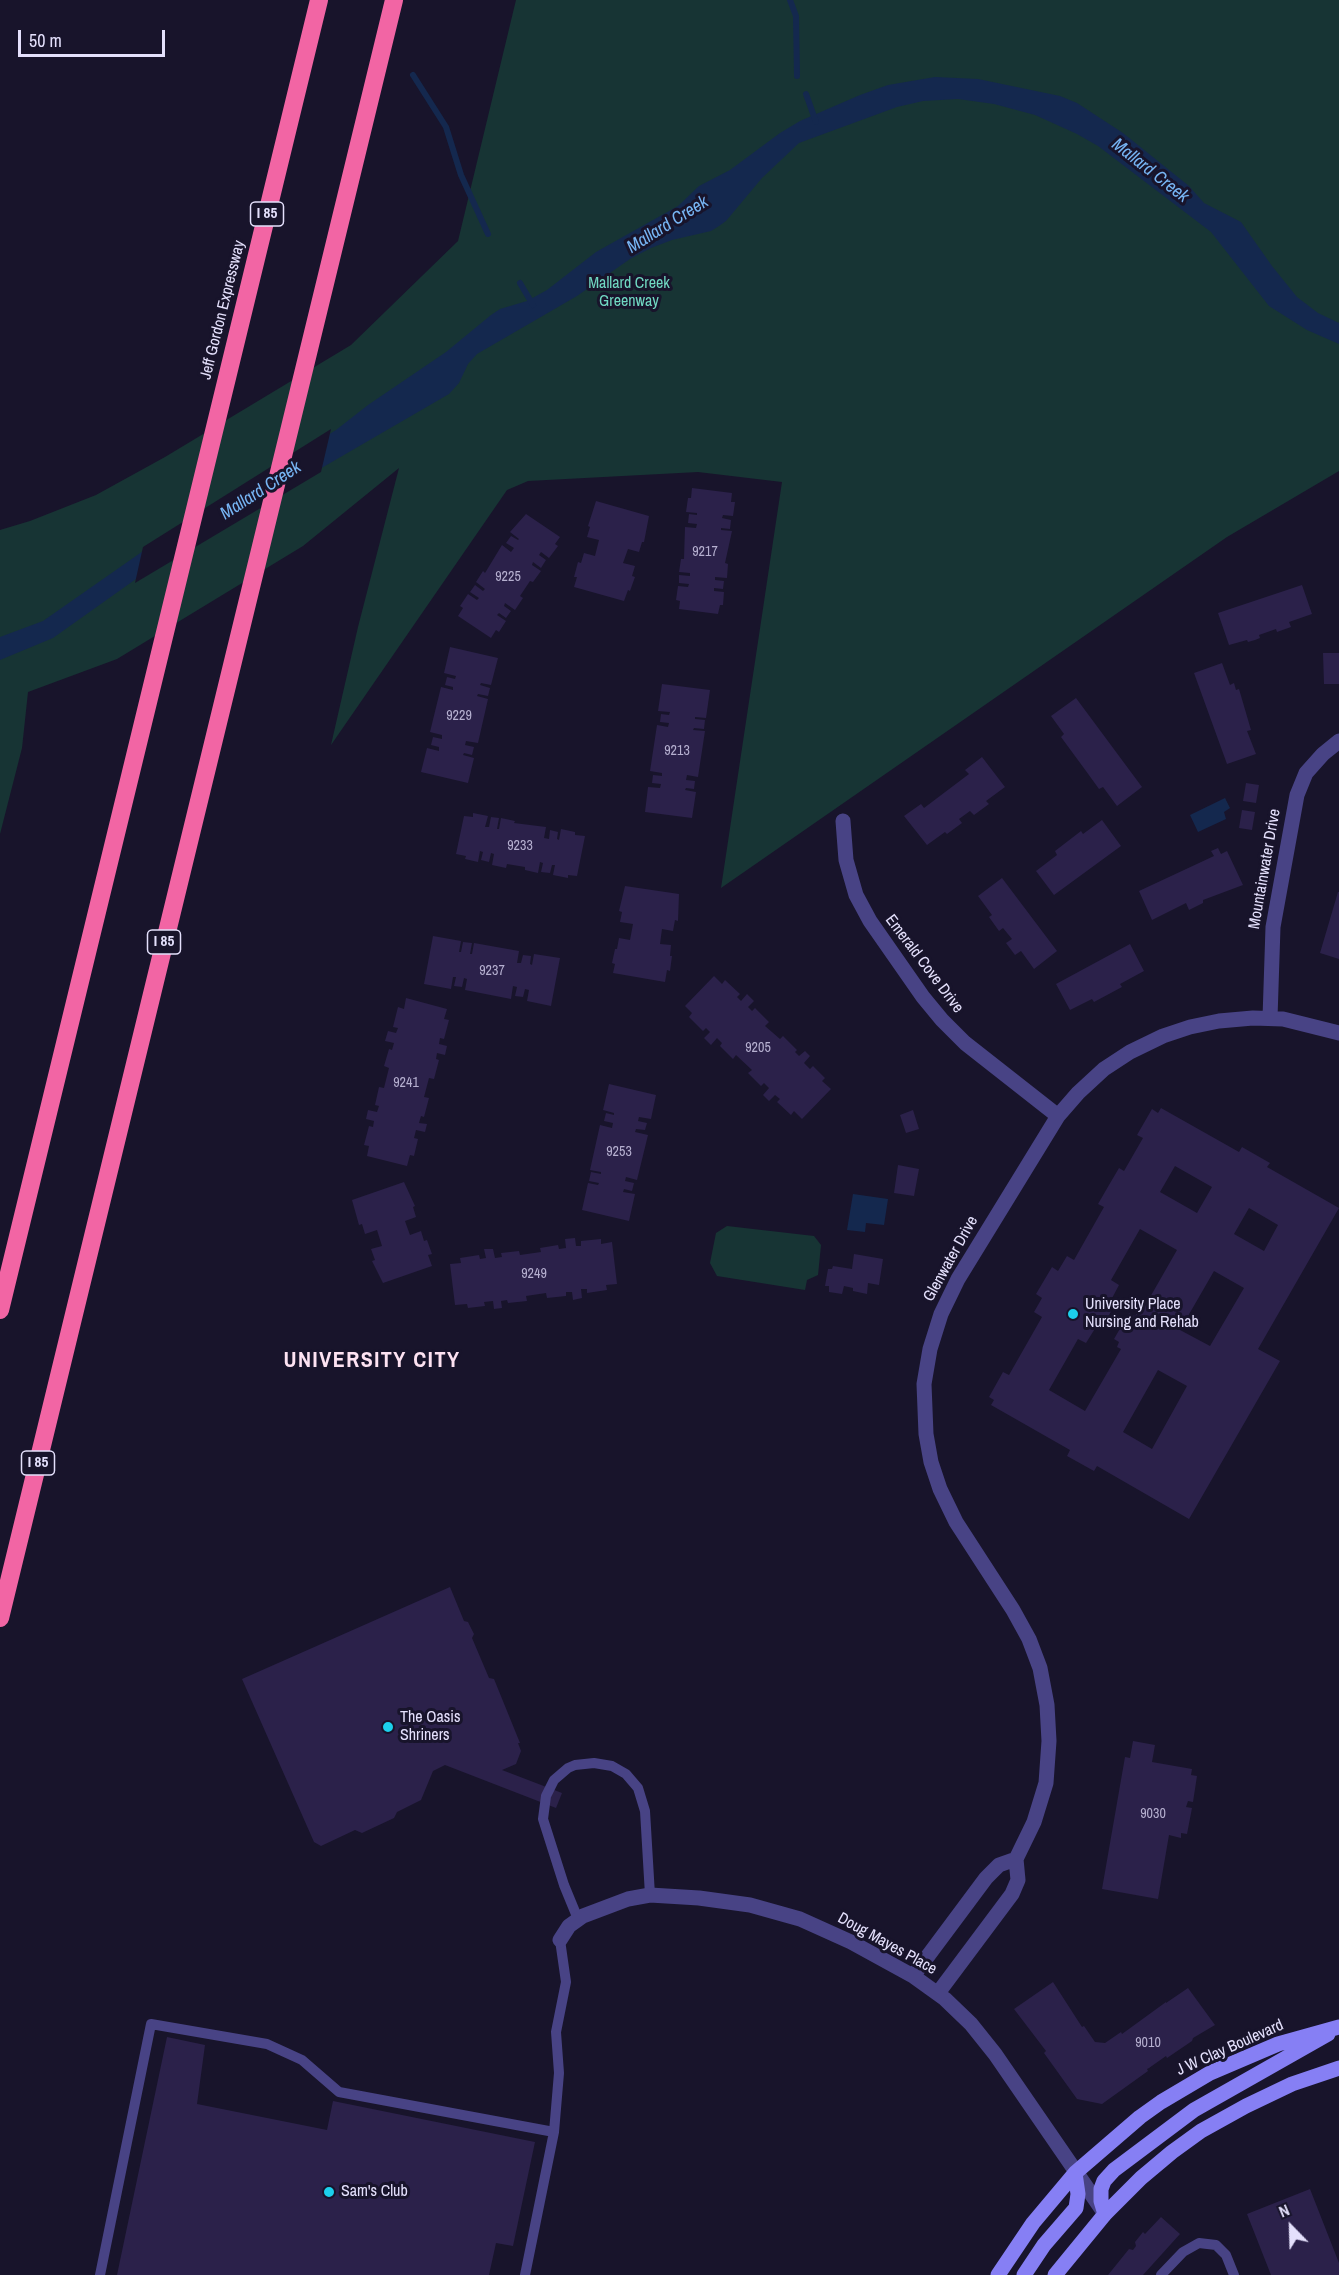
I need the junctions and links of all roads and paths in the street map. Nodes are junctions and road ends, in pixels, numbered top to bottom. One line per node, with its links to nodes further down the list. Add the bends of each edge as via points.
1 (319, 0): 8 (highway, Jeff Gordon Expressway / I 85)
2 (394, 0): 9 (highway, I 85)
3 (1339, 741): 5 (street, Mountainwater Drive, via 1312,765 1297,795 1273,927)
4 (843, 821): 7 (street, Emerald Cove Drive, via 846,860 856,895 923,997 965,1043)
5 (1269, 1018): 6 (street, Glenwater Drive); 7 (street, Glenwater Drive, via 1203,1024 1148,1043 1104,1069)
6 (1339, 1033)
7 (1058, 1116): 10 (street, Glenwater Drive, via 948,1296 932,1340 924,1384 928,1447 938,1483 963,1534 1023,1626 1044,1686 1049,1724 1046,1783 1034,1822)
8 (0, 1310)
9 (0, 1618)
10 (1016, 1859): 14 (street, via 999,1865 986,1878); 15 (street, Glenwater Drive, via 1018,1880 1012,1894)
11 (651, 1895): 12 (street, Doug Mayes Place, via 619,1902); 12 (lane, via 645,1811 638,1788 612,1766 575,1765 554,1780 543,1813 544,1828); 14 (street, Doug Mayes Place, via 724,1900 773,1910 851,1942)
12 (578, 1919): 13 (street, Doug Mayes Place)
13 (560, 1940): 18 (lane, via 566,1982 556,2032 559,2073)
14 (913, 1976): 15 (street, Doug Mayes Place)
15 (938, 1993): 19 (street, Doug Mayes Place, via 981,2035)
16 (1337, 2027): 19 (street, J W Clay Boulevard, via 1278,2044 1197,2080 1140,2116); 20 (street, via 1319,2041 1194,2110 1114,2170 1101,2189)
17 (1339, 2067): 20 (street, via 1292,2084 1201,2131 1141,2178)
18 (554, 2132): 21 (lane, via 339,2092 302,2060 267,2044 151,2024); 22 (lane)
19 (1075, 2173): 20 (street, Doug Mayes Place); 23 (street, J W Clay Boulevard, via 1028,2230); 24 (street, via 1076,2208)
20 (1105, 2214): 25 (street)
21 (100, 2275)
22 (525, 2275)
23 (998, 2275)
24 (1024, 2275)
25 (1055, 2275)
26 (1161, 2275): 27 (lane, via 1199,2242 1216,2245 1226,2255)
27 (1234, 2275)

